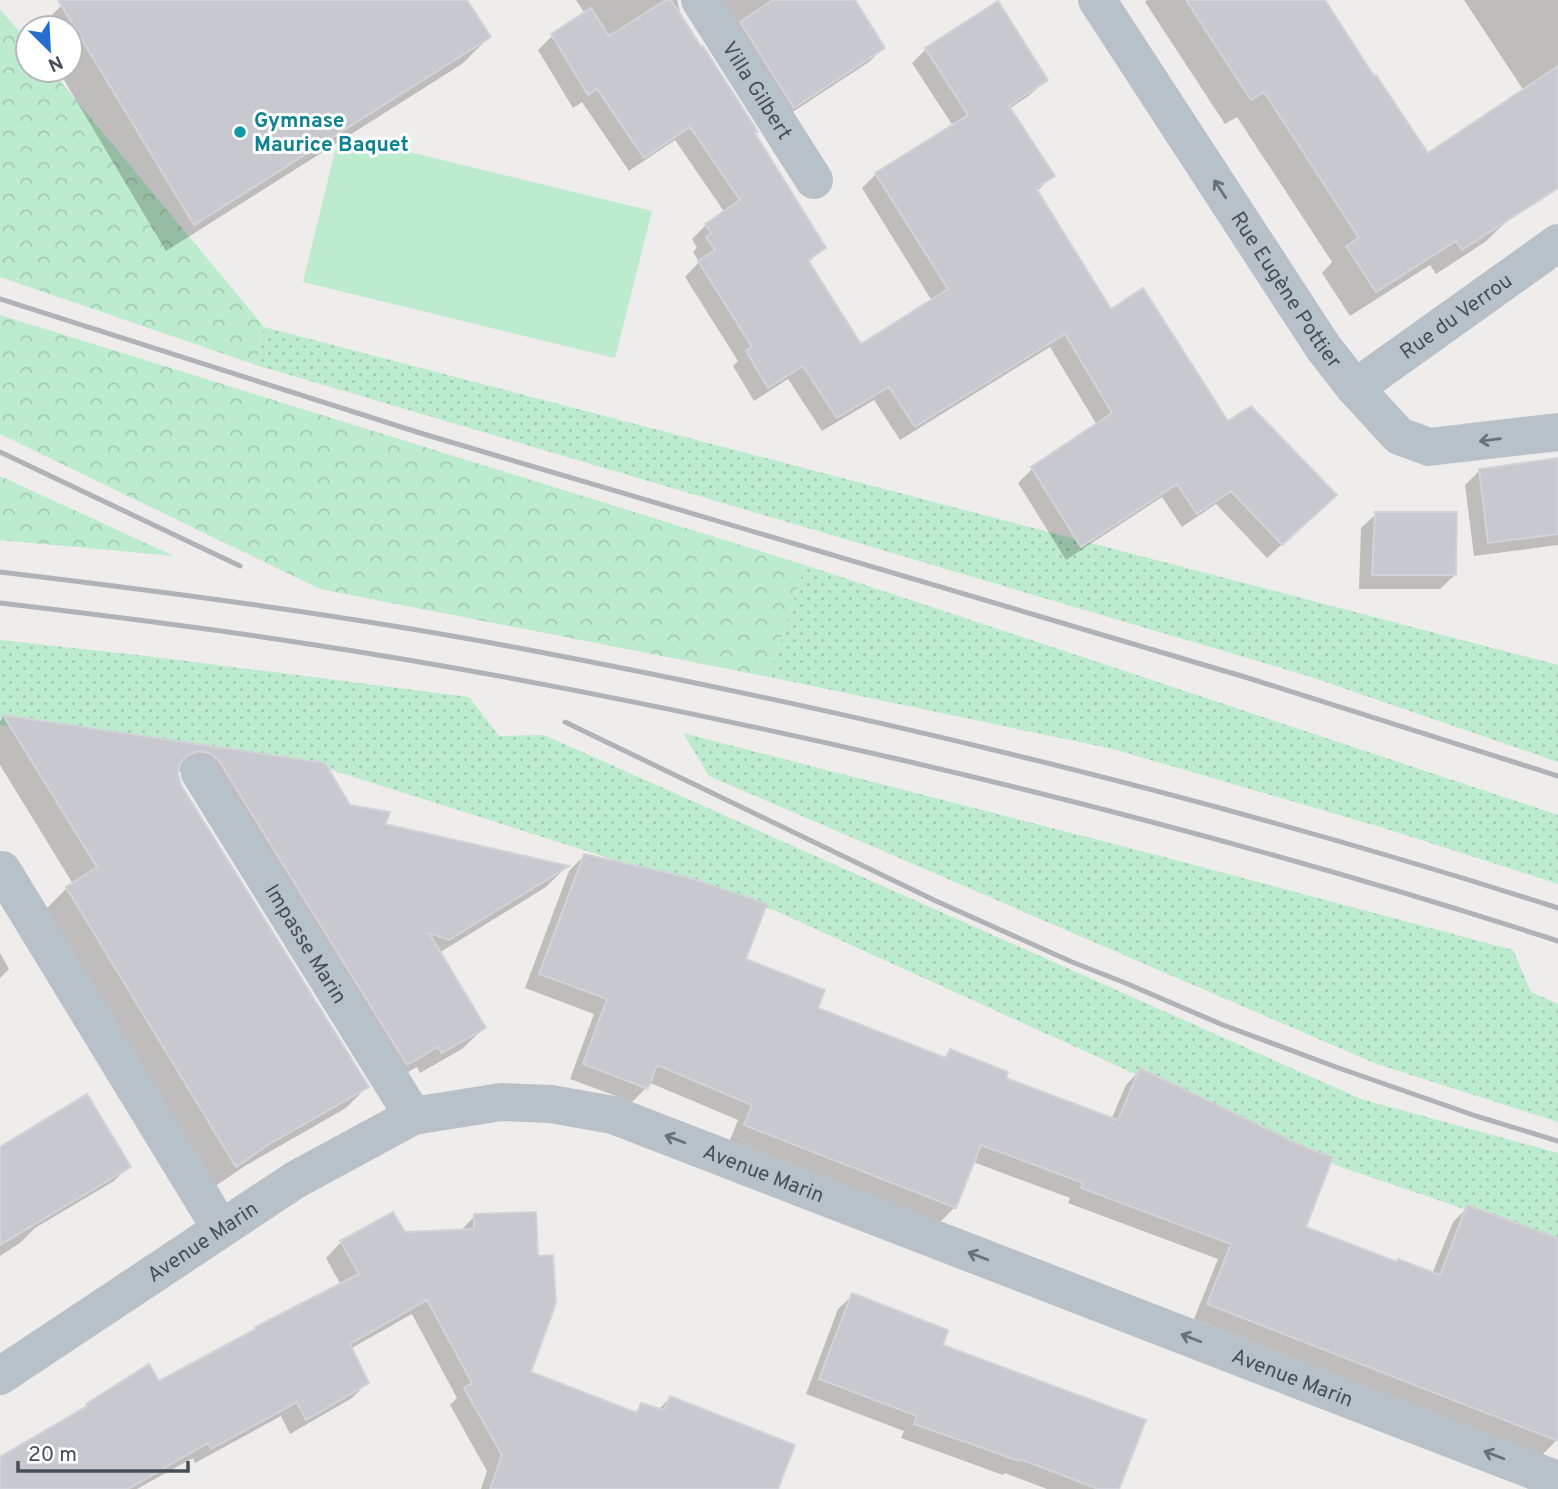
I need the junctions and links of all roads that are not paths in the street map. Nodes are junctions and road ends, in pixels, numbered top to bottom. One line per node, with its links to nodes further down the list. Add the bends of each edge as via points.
1 (700, 0): 3 (street, Villa Gilbert)
2 (1097, 0): 5 (street, Rue Eugène Pottier, one-way to 2, via 1323,347)
3 (814, 180)
4 (1558, 243): 5 (street, Rue du Verrou)
5 (1355, 388): 6 (street, Rue Eugène Pottier, one-way to 5, via 1429,447 1399,436)
6 (1558, 432)
7 (200, 773): 9 (street, Impasse Marin)
8 (2, 870): 10 (street)
9 (413, 1116): 10 (street, Avenue Marin, via 295,1180); 12 (street, Avenue Marin, one-way to 9, via 613,1115 551,1104 501,1102)
10 (221, 1229): 11 (street, Avenue Marin)
11 (0, 1376)
12 (1558, 1480)

